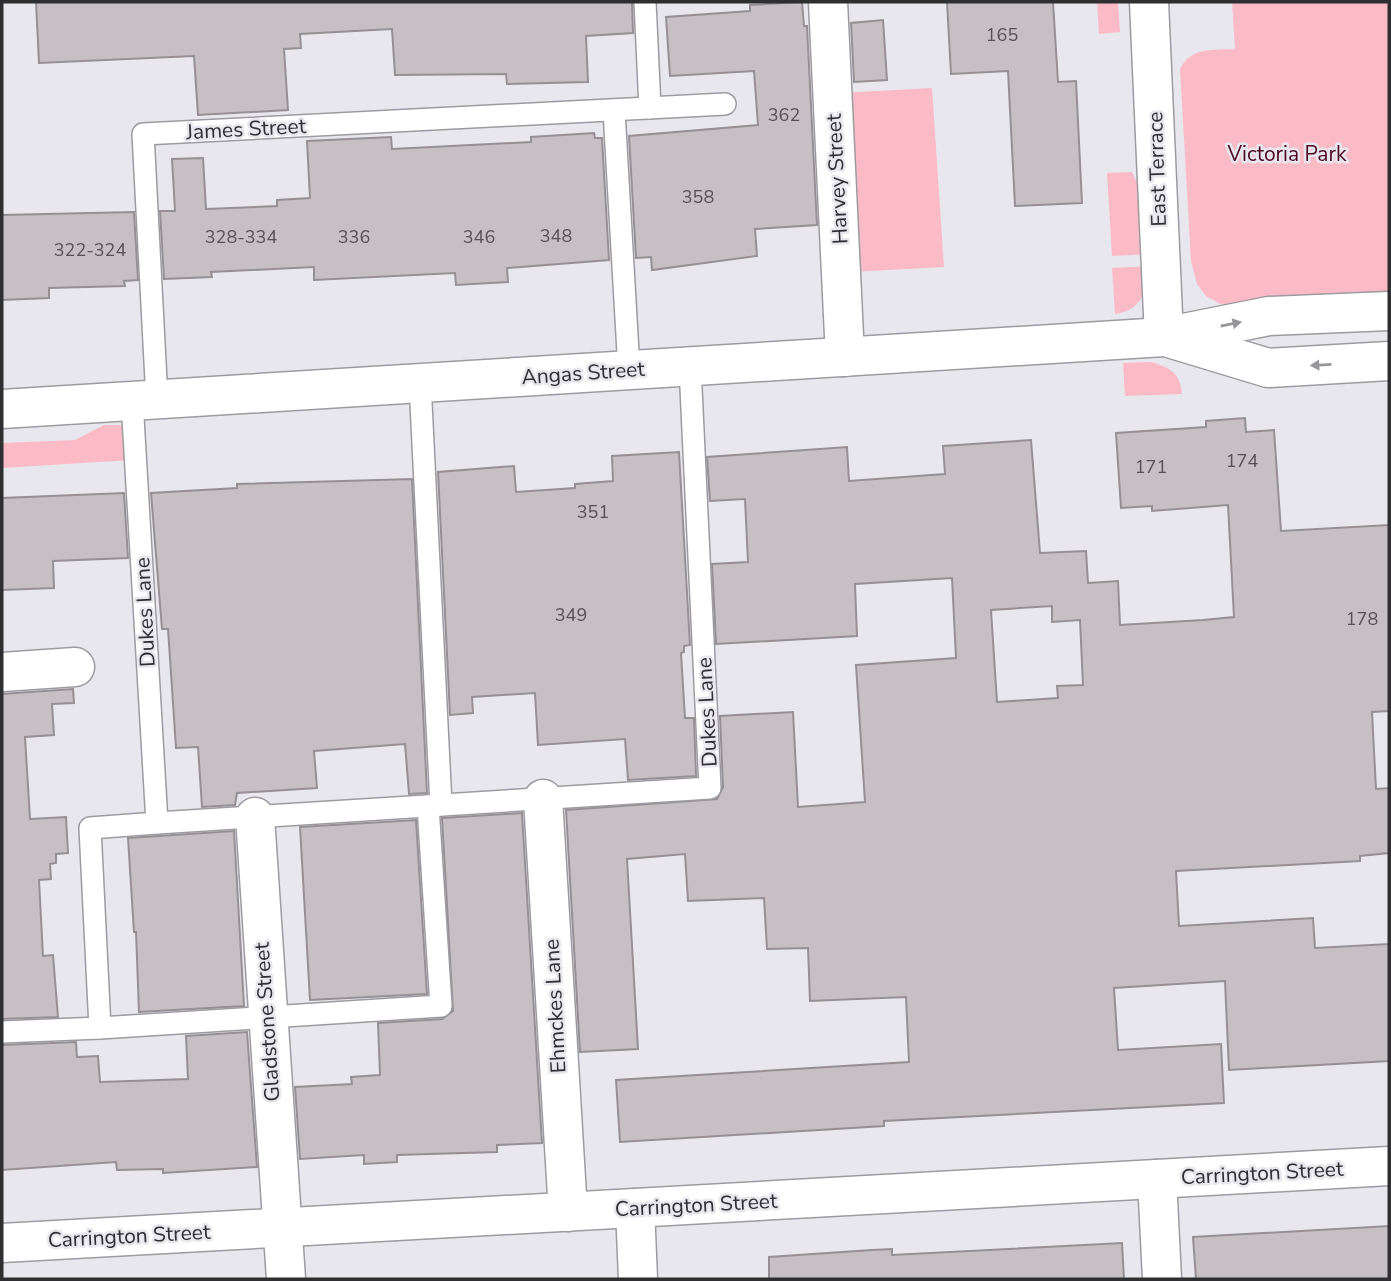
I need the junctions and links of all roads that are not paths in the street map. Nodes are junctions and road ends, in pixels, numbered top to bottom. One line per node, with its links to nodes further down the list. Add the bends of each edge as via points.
1 (645, 2): 5 (lane)
2 (828, 2): 9 (street, Harvey Street)
3 (1149, 2): 8 (street, East Terrace)
4 (725, 104): 5 (lane, James Street)
5 (650, 108): 6 (lane, James Street)
6 (614, 111): 12 (lane); 14 (lane, James Street, via 143,134)
7 (1389, 311): 8 (street, one-way to 7, via 1269,316)
8 (1164, 337): 9 (street, Angas Street); 10 (street, one-way to 8, via 1268,368)
9 (845, 357): 11 (street, Angas Street)
10 (1389, 361)
11 (690, 366): 12 (street, Angas Street); 18 (lane, Dukes Lane, via 710,789)
12 (629, 370): 13 (street, Angas Street)
13 (420, 383): 14 (street, Angas Street); 19 (lane)
14 (144, 400): 15 (street, Angas Street); 21 (lane, Dukes Lane)
15 (2, 409)
16 (75, 667): 17 (street)
17 (2, 672)
18 (543, 799): 19 (lane, Dukes Lane); 28 (street, Ehmckes Lane)
19 (435, 806): 20 (lane, Dukes Lane); 22 (lane, via 441,1006)
20 (255, 817): 21 (lane, Dukes Lane); 22 (street, Gladstone Street)
21 (157, 823): 23 (lane, Dukes Lane, via 90,828)
22 (266, 1018): 23 (lane); 29 (street, Gladstone Street)
23 (100, 1028): 24 (lane)
24 (2, 1032)
25 (1389, 1166): 26 (street, Carrington Street)
26 (1157, 1179): 27 (street, Carrington Street); 33 (street)
27 (635, 1208): 28 (street, Carrington Street); 32 (street)
28 (568, 1212): 29 (street, Carrington Street)
29 (282, 1227): 30 (street, Carrington Street); 31 (street, Gladstone Street)
30 (2, 1243)
31 (286, 1279)
32 (638, 1279)
33 (1162, 1279)

